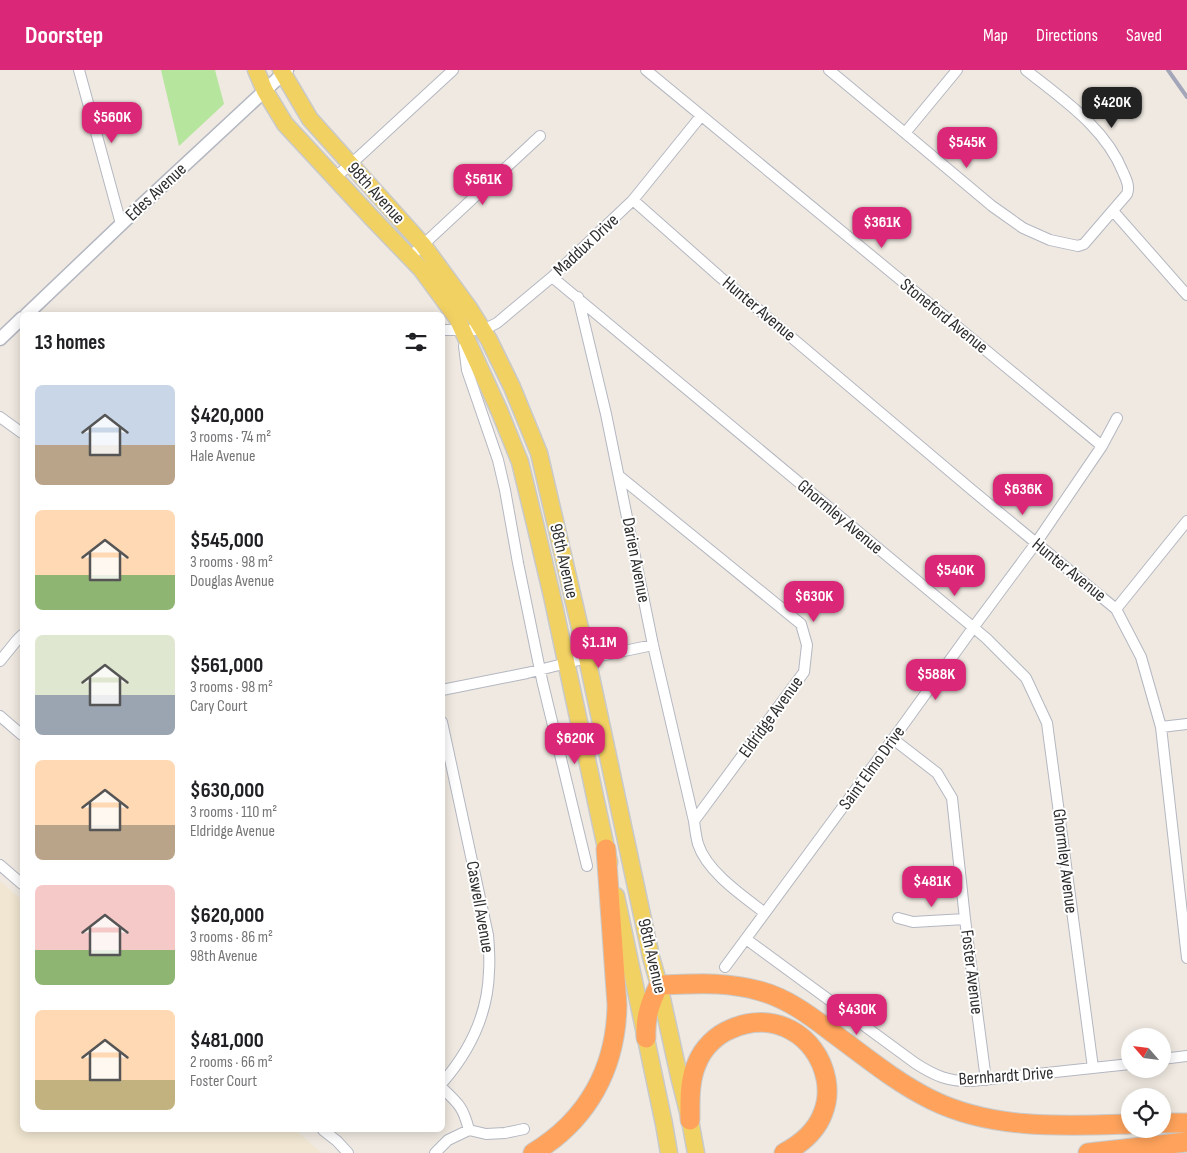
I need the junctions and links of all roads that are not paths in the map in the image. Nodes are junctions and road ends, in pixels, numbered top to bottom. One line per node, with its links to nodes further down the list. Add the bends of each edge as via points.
1 (79, 70): 17 (street)
2 (256, 70): 9 (main road, 98th Avenue)
3 (453, 70): 13 (street)
4 (646, 70): 10 (street, Stoneford Avenue)
5 (828, 70): 11 (street)
6 (957, 70): 11 (street)
7 (1026, 70): 16 (street, via 1089,122 1109,145 1129,189)
8 (284, 71): 9 (street, Edes Avenue); 13 (main road, 98th Avenue, via 310,119)
9 (265, 91): 14 (main road, 98th Avenue, via 285,124); 17 (street, Edes Avenue)
10 (701, 116): 15 (street, Maddux Drive); 32 (street, Stoneford Avenue)
11 (905, 133): 16 (street, via 992,206 1023,228 1050,240 1078,246 1084,244)
12 (540, 136): 18 (street)
13 (350, 165): 14 (street); 18 (main road, 98th Avenue)
14 (334, 178): 19 (main road, 98th Avenue)
15 (633, 200): 20 (street, Maddux Drive); 35 (street, Hunter Avenue)
16 (1113, 212): 21 (street)
17 (121, 224): 23 (street, Edes Avenue)
18 (423, 245): 19 (street); 27 (main road, 98th Avenue)
19 (410, 257): 26 (main road, 98th Avenue, via 449,307)
20 (552, 277): 22 (street, Ghormley Avenue); 27 (street, Maddux Drive, via 495,324)
21 (1187, 295)
22 (578, 297): 33 (street, Darien Avenue); 37 (street, Ghormley Avenue)
23 (29, 312)
24 (20, 320): 28 (street)
25 (445, 330): 26 (street)
26 (462, 330): 27 (street); 42 (main road, 98th Avenue, via 520,462); 43 (street, 98th Avenue, via 467,370 505,490)
27 (482, 330): 40 (main road, 98th Avenue, via 512,387 540,453)
28 (0, 339)
29 (0, 417): 31 (street)
30 (1117, 418): 32 (street, Saint Elmo Drive)
31 (20, 432)
32 (1102, 446): 35 (street, Saint Elmo Drive)
33 (619, 476): 39 (street, Darien Avenue); 51 (street, Eldridge Avenue, via 801,624 808,645 804,672)
34 (1187, 521): 36 (street)
35 (1036, 543): 36 (street, Hunter Avenue); 37 (street, Saint Elmo Drive)
36 (1116, 608): 47 (street, Hunter Avenue, via 1141,657)
37 (973, 628): 50 (street, Saint Elmo Drive); 67 (street, Ghormley Avenue, via 1026,678 1047,723)
38 (20, 637): 41 (street)
39 (653, 645): 40 (street); 51 (street, Darien Avenue)
40 (587, 658): 42 (street); 62 (main road, 98th Avenue)
41 (0, 661)
42 (566, 663): 43 (street); 52 (main road, 98th Avenue)
43 (540, 669): 44 (street); 54 (street, 98th Avenue)
44 (445, 689)
45 (0, 716): 48 (street)
46 (1187, 724): 47 (street)
47 (1161, 727): 60 (street, Hunter Avenue)
48 (20, 733)
49 (445, 736): 68 (street, Caswell Avenue, via 488,936 490,971 485,1006 477,1029 466,1052)
50 (893, 739): 56 (street, Saint Elmo Drive); 58 (street, Foster Avenue, via 937,773 952,798)
51 (694, 821): 56 (street, Darien Avenue, via 698,845 709,865)
52 (606, 849): 63 (main road, 98th Avenue); 81 (highway, via 617,1005 610,1056 600,1083 583,1109 564,1131)
53 (0, 865): 55 (street)
54 (587, 866)
55 (20, 882)
56 (765, 913): 59 (street, Saint Elmo Drive)
57 (898, 918): 58 (street, via 913,922)
58 (965, 919): 69 (street, Foster Avenue)
59 (746, 939): 61 (street, Saint Elmo Drive); 69 (street, Bernhardt Drive, via 927,1071 961,1082)
60 (1187, 958)
61 (725, 967)
62 (658, 985): 63 (highway, via 649,1008); 71 (main road, 98th Avenue); 74 (highway, via 710,983 743,986 768,993 804,1012 902,1084 966,1113 1043,1125)
63 (646, 1038): 82 (main road, 98th Avenue)
64 (1187, 1056): 65 (street)
65 (1171, 1058)
66 (1121, 1065): 67 (street, Bernhardt Drive)
67 (1093, 1068): 69 (street, Bernhardt Drive)
68 (445, 1080)
69 (986, 1080)
70 (445, 1091): 76 (street, via 458,1103)
71 (690, 1120): 83 (main road, 98th Avenue); 84 (highway, via 694,1070 703,1051 713,1040 739,1025 753,1022 779,1025 792,1030 811,1046 819,1057 827,1084 825,1106 816,1126)
72 (1187, 1122): 73 (highway)
73 (1171, 1123)
74 (1121, 1124)
75 (524, 1128): 76 (street, via 486,1134)
76 (469, 1130): 80 (street, via 448,1140)
77 (327, 1132): 79 (street)
78 (1187, 1142): 85 (highway)
79 (348, 1153)
80 (435, 1153)
81 (533, 1153)
82 (668, 1153)
83 (696, 1153)
84 (784, 1153)
85 (1088, 1153)

